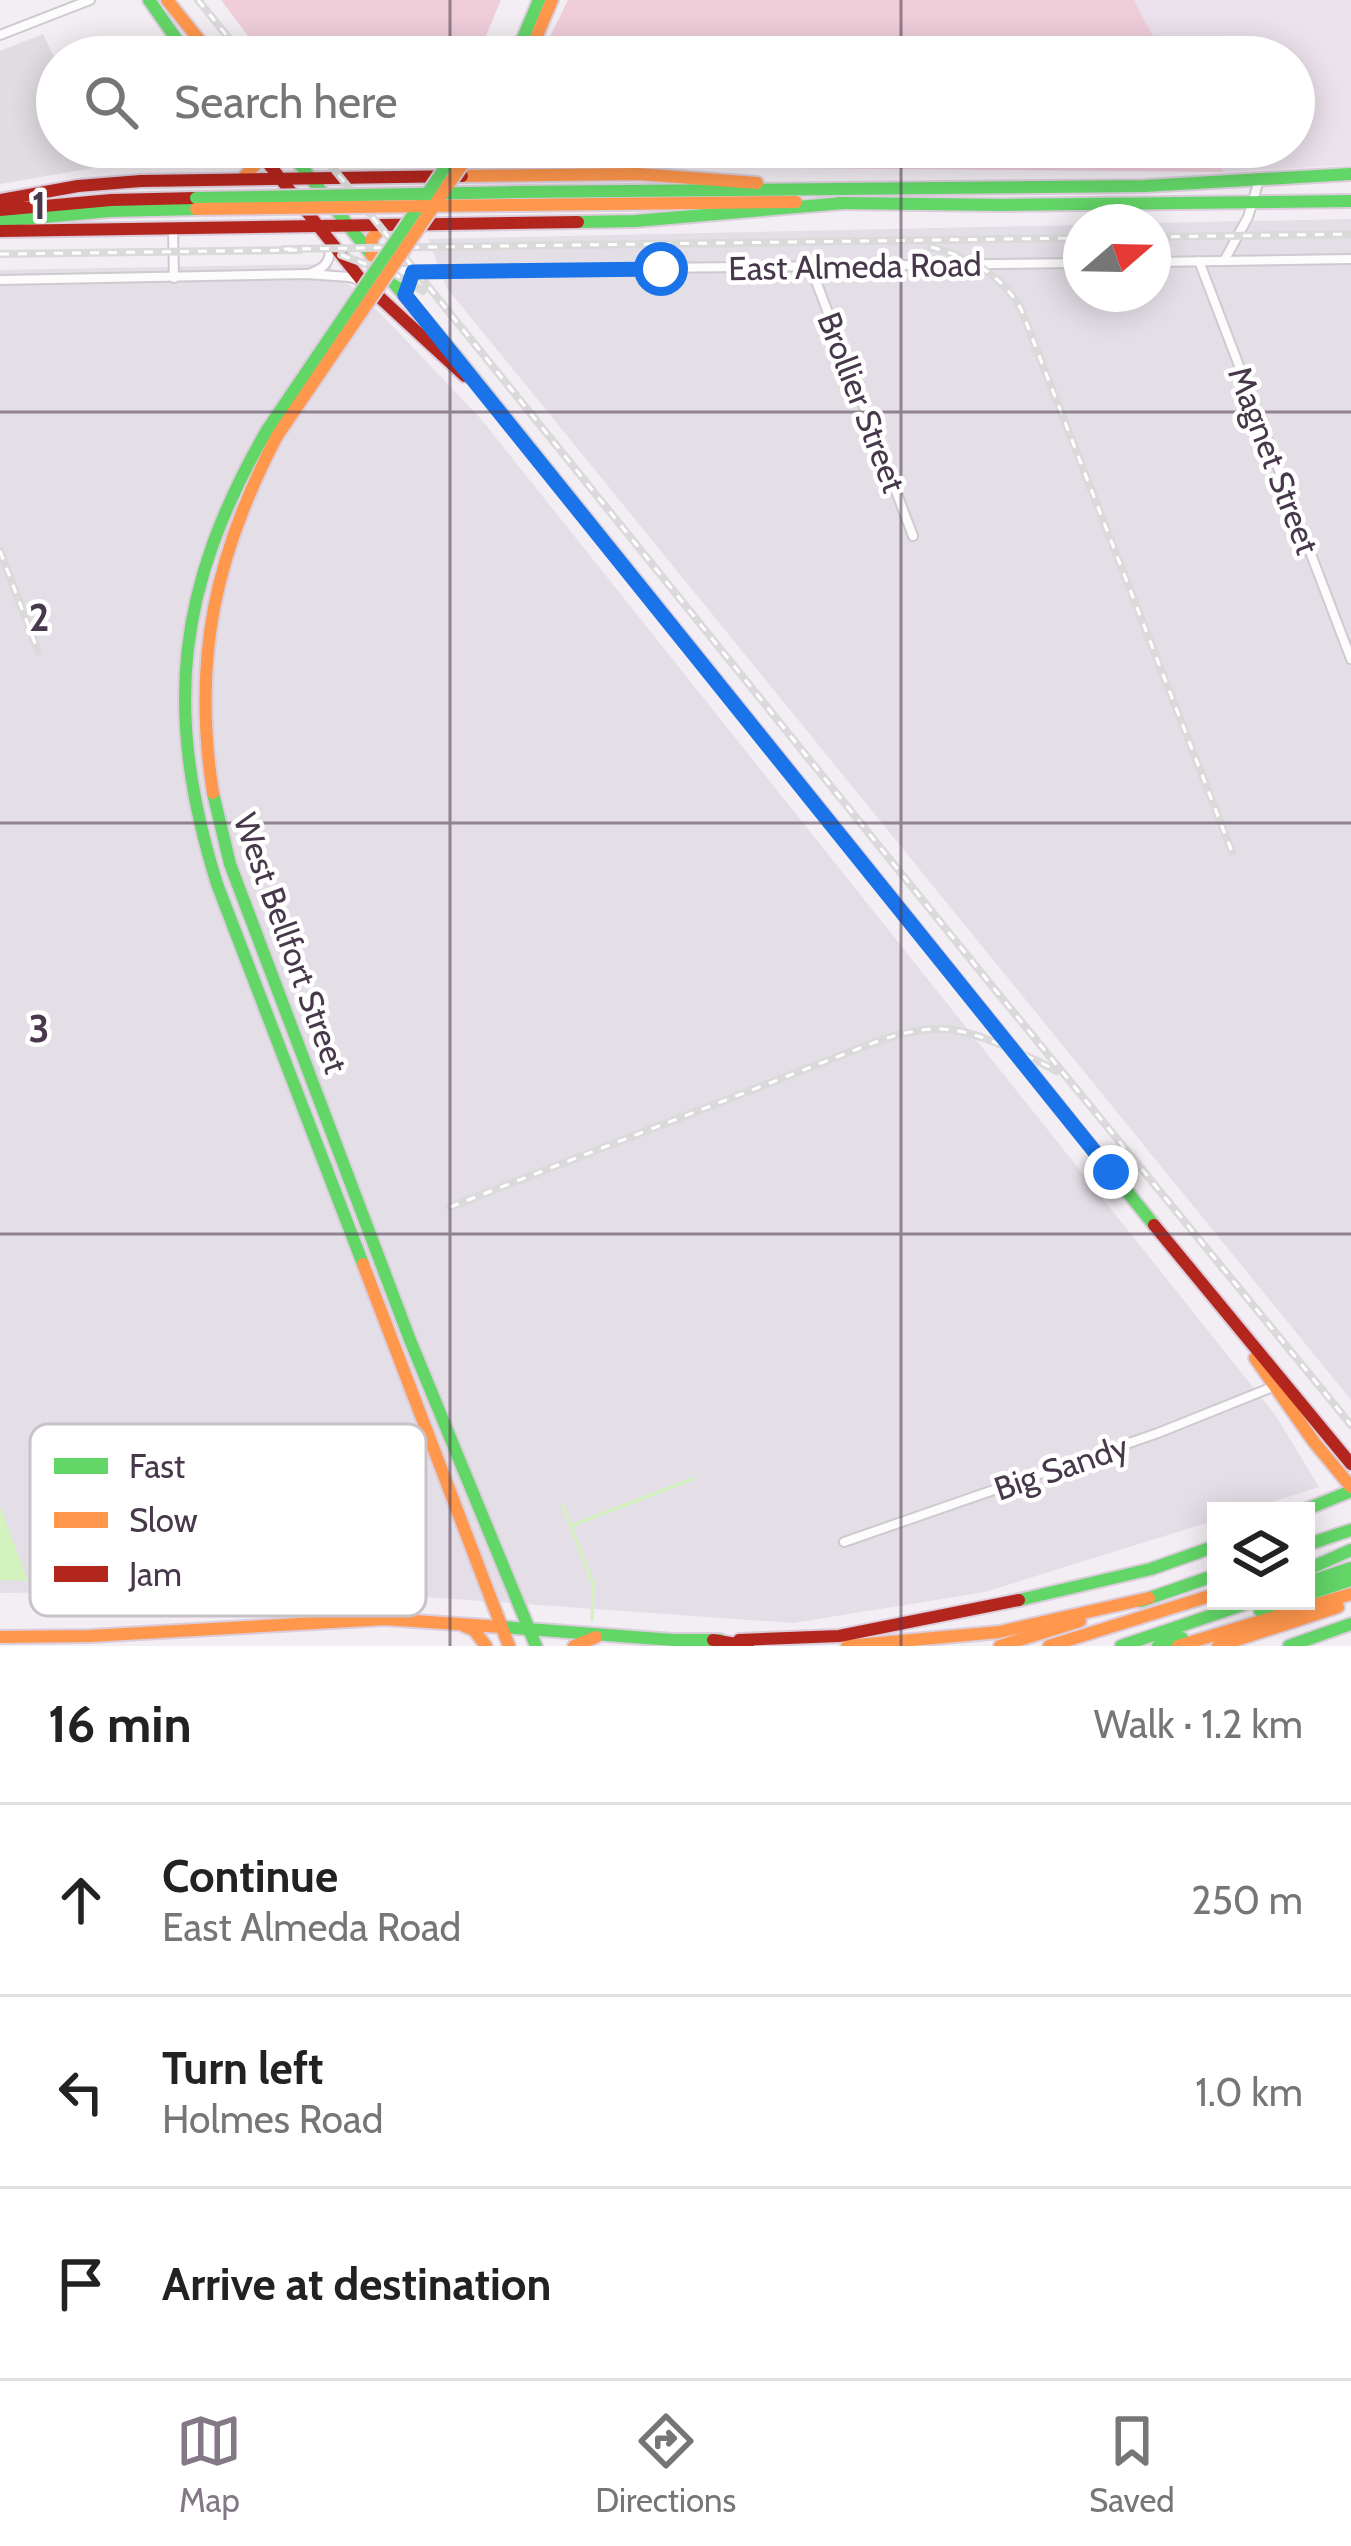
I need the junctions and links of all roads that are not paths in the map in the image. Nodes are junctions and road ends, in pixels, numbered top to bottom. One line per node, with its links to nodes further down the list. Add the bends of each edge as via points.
1 (90, 0): 5 (street)
2 (149, 0): 6 (main road)
3 (547, 1): 8 (main road); 9 (main road)
4 (168, 4): 7 (main road)
5 (0, 34)
6 (174, 36)
7 (195, 36)
8 (526, 36)
9 (535, 36)
10 (253, 168): 19 (main road)
11 (271, 168): 17 (main road)
12 (303, 168): 18 (main road)
13 (445, 168): 53 (main road, West Bellfort Street, bridge)
14 (459, 168): 53 (main road, West Bellfort Street, bridge)
15 (1351, 174): 20 (main road)
16 (491, 177): 18 (main road); 21 (main road, via 667,175); 30 (main road)
17 (280, 179): 18 (main road); 19 (main road); 33 (main road)
18 (312, 179): 32 (main road)
19 (239, 180): 23 (main road, via 104,183); 35 (main road, via 257,203)
20 (1259, 180): 21 (main road); 24 (street)
21 (814, 189): 22 (main road)
22 (517, 198): 26 (main road); 27 (main road, bridge)
23 (0, 200)
24 (1253, 200): 25 (main road); 26 (main road); 41 (street)
25 (1351, 201)
26 (844, 203): 30 (main road, via 650,221)
27 (196, 204): 28 (main road, via 124,200); 29 (main road)
28 (0, 210)
29 (0, 221)
30 (492, 223): 31 (main road)
31 (384, 225): 32 (main road); 38 (main road)
32 (349, 226): 33 (main road); 38 (main road)
33 (319, 227): 35 (main road); 37 (main road)
34 (173, 229): 35 (main road); 36 (main road); 48 (street)
35 (238, 229)
36 (0, 231)
37 (330, 243): 47 (street, via 326,265); 50 (main road)
38 (372, 256): 45 (main road)
39 (1351, 259): 41 (street)
40 (1198, 261): 41 (street); 42 (street); 55 (street, Magnet Street)
41 (1224, 261)
42 (1171, 262)
43 (1063, 263): 44 (street, East Almeda Road)
44 (811, 268): 46 (street, East Almeda Road); 54 (street, Brollier Street)
45 (384, 271): 46 (street, East Almeda Road); 51 (main road)
46 (413, 272): 51 (street)
47 (306, 274): 48 (street); 50 (street)
48 (174, 278): 49 (street)
49 (0, 280)
50 (363, 282): 52 (main road)
51 (405, 295): 52 (main road)
52 (489, 400): 60 (main road)
53 (272, 433): 56 (main road, West Bellfort Street, via 218,579); 57 (main road, West Bellfort Street, via 242,471 199,580)
54 (913, 536)
55 (1351, 658)
56 (203, 720): 57 (main road); 58 (main road, West Bellfort Street, via 224,846)
57 (184, 721): 59 (main road, West Bellfort Street, via 209,864)
58 (324, 1113): 59 (main road); 64 (main road, West Bellfort Street)
59 (307, 1119): 62 (main road, West Bellfort Street)
60 (1234, 1324): 61 (main road); 65 (main road)
61 (1275, 1386): 67 (main road); 70 (street, Big Sandy)
62 (424, 1424)
63 (426, 1429): 66 (main road, West Bellfort Street)
64 (460, 1462): 66 (main road); 89 (main road, West Bellfort Street)
65 (1351, 1464)
66 (441, 1468): 88 (main road, West Bellfort Street)
67 (1351, 1489): 68 (main road)
68 (1315, 1505)
69 (1345, 1532): 71 (main road)
70 (844, 1542)
71 (1315, 1543)
72 (1207, 1549): 92 (main road, via 1073,1588 839,1636)
73 (1351, 1550): 74 (main road)
74 (1315, 1564)
75 (1351, 1568): 77 (main road)
76 (1207, 1579): 81 (main road)
77 (1315, 1580)
78 (1351, 1580): 79 (main road)
79 (1315, 1592)
80 (1207, 1597): 101 (main road)
81 (1149, 1598): 99 (main road, via 999,1633); 100 (main road)
82 (1351, 1598): 104 (main road); 105 (main road)
83 (1208, 1610): 102 (main road)
84 (1227, 1610): 102 (main road)
85 (1263, 1610): 103 (main road)
86 (457, 1623): 88 (main road); 91 (main road, via 385,1619); 94 (main road)
87 (1351, 1624): 106 (main road)
88 (502, 1627): 89 (main road); 95 (main road, West Bellfort Street)
89 (530, 1629): 90 (main road); 96 (main road, West Bellfort Street)
90 (606, 1636): 92 (main road); 97 (main road)
91 (0, 1637): 93 (main road)
92 (713, 1640): 98 (main road)
93 (84, 1646)
94 (486, 1646)
95 (509, 1646)
96 (536, 1646)
97 (574, 1646)
98 (748, 1646)
99 (847, 1646)
100 (1000, 1646)
101 (1049, 1646)
102 (1117, 1646)
103 (1158, 1646)
104 (1178, 1646)
105 (1218, 1646)
106 (1289, 1646)

